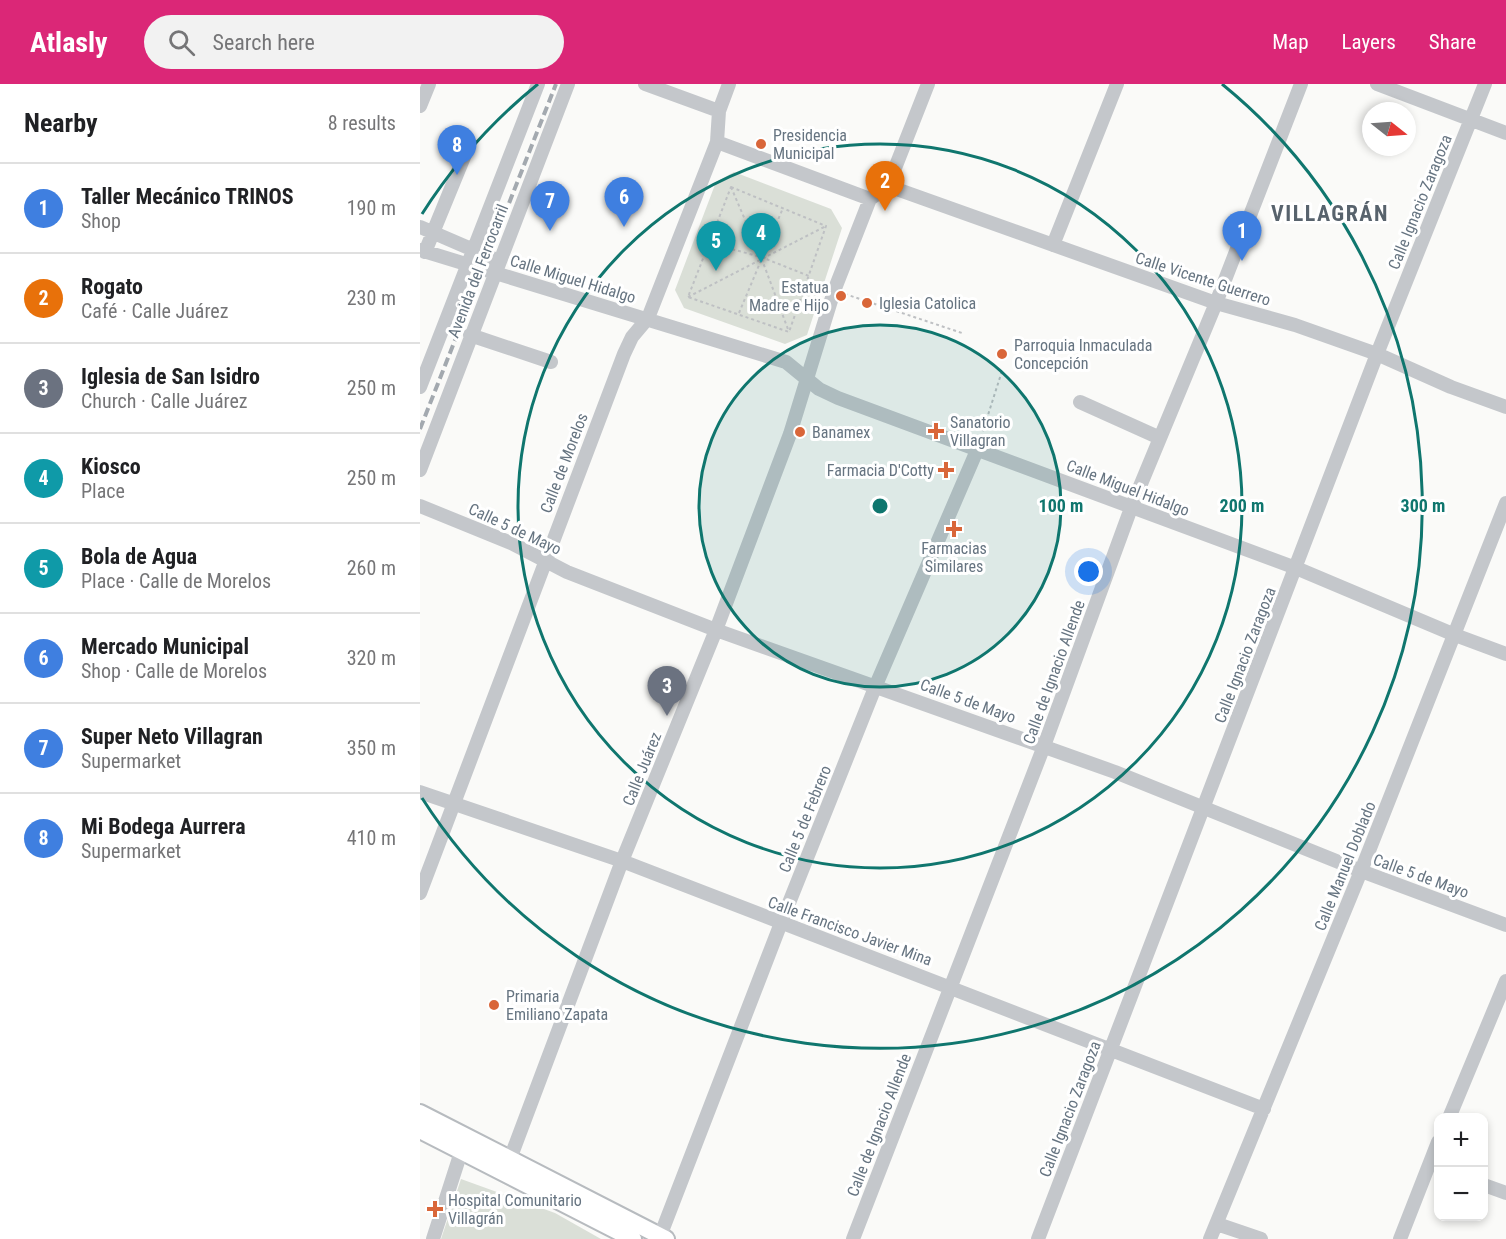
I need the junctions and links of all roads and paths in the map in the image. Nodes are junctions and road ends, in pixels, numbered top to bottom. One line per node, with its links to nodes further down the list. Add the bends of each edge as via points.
1 (429, 84): 11 (street)
2 (538, 84): 25 (street, Avenida del Ferrocarril)
3 (568, 84): 29 (street, Avenida del Ferrocarril)
4 (645, 84): 12 (street)
5 (729, 84): 12 (street, Calle de Morelos)
6 (928, 84): 17 (street)
7 (1117, 84): 24 (street)
8 (1301, 84): 33 (street, Calle de Ignacio Allende)
9 (1377, 84): 13 (street)
10 (1485, 84): 13 (street, Calle Ignacio Zaragoza)
11 (420, 106)
12 (719, 111): 15 (street, Calle de Morelos)
13 (1471, 118): 14 (street); 39 (street, Calle Ignacio Zaragoza)
14 (1506, 133)
15 (717, 142): 19 (street); 35 (street, Calle de Morelos)
16 (466, 152): 22 (street)
17 (888, 186): 19 (street); 24 (street, Calle Vicente Guerrero)
18 (731, 187): 20 (path); 23 (path); 27 (path)
19 (870, 199): 31 (street, Calle Juárez)
20 (783, 208): 21 (path); 27 (path)
21 (826, 226): 27 (path); 30 (path)
22 (426, 230): 25 (street, Calle Miguel Hidalgo); 26 (street)
23 (709, 243): 27 (path); 32 (path)
24 (1053, 245): 33 (street, Calle Vicente Guerrero)
25 (473, 250): 28 (street, Avenida del Ferrocarril); 29 (street, Calle Miguel Hidalgo)
26 (422, 251): 28 (street, Calle Miguel Hidalgo)
27 (761, 257): 30 (path); 32 (path); 34 (path); 36 (path)
28 (468, 265): 29 (street, Calle Miguel Hidalgo); 43 (street, Avenida del Ferrocarril)
29 (497, 267): 35 (street, Calle Miguel Hidalgo); 38 (street, Avenida del Ferrocarril)
30 (808, 276): 36 (path)
31 (834, 291): 37 (path); 42 (street, Calle Juárez)
32 (688, 297): 34 (path)
33 (1216, 303): 39 (street, Calle Vicente Guerrero); 46 (street, Calle de Ignacio Allende)
34 (738, 314): 36 (path)
35 (648, 318): 42 (street, Calle Miguel Hidalgo, via 786,362); 52 (street, Calle de Morelos, via 624,354)
36 (789, 332)
37 (962, 333)
38 (470, 335): 40 (street); 48 (street, Avenida del Ferrocarril)
39 (1377, 354): 45 (street, Calle Vicente Guerrero); 53 (street, Calle Ignacio Zaragoza)
40 (551, 362)
41 (1002, 371): 47 (path)
42 (806, 378): 47 (street, Calle Miguel Hidalgo, via 838,398); 54 (street, Calle Juárez, via 790,434)
43 (420, 387)
44 (1080, 402): 46 (street)
45 (1506, 407)
46 (1160, 438): 51 (street, Calle de Ignacio Allende)
47 (978, 448): 51 (street, Calle Miguel Hidalgo); 57 (street, Calle 5 de Febrero)
48 (420, 470)
49 (1506, 503): 55 (street, Calle Manuel Doblado)
50 (420, 506): 52 (street, Calle 5 de Mayo, via 511,543)
51 (1131, 508): 53 (street, Calle Miguel Hidalgo); 58 (street, Calle de Ignacio Allende)
52 (544, 561): 54 (street, Calle 5 de Mayo); 60 (street, Calle de Morelos)
53 (1296, 568): 55 (street, Calle Miguel Hidalgo); 61 (street, Calle Ignacio Zaragoza)
54 (716, 630): 57 (street, Calle 5 de Mayo); 62 (street, Calle Juárez)
55 (1455, 636): 56 (street, Calle Miguel Hidalgo); 63 (street, Calle Manuel Doblado)
56 (1506, 654)
57 (876, 685): 58 (street, Calle 5 de Mayo); 65 (street, Calle 5 de Febrero)
58 (1044, 746): 61 (street, Calle 5 de Mayo); 68 (street, Calle de Ignacio Allende)
59 (420, 792): 60 (street, Calle Francisco Javier Mina)
60 (454, 805): 62 (street, Calle Francisco Javier Mina); 64 (street, Calle de Morelos)
61 (1204, 806): 63 (street, Calle 5 de Mayo); 69 (street, Calle Ignacio Zaragoza)
62 (622, 861): 65 (street, Calle Francisco Javier Mina); 75 (street, Calle Juárez)
63 (1361, 871): 66 (street, Calle 5 de Mayo); 70 (street, Calle Manuel Doblado)
64 (420, 893)
65 (780, 923): 68 (street, Calle Francisco Javier Mina); 80 (street, Calle 5 de Febrero)
66 (1506, 925)
67 (1506, 981): 72 (street)
68 (952, 987): 69 (street, Calle Francisco Javier Mina); 83 (street, Calle de Ignacio Allende)
69 (1110, 1049): 70 (street, Calle Francisco Javier Mina); 84 (street, Calle Ignacio Zaragoza)
70 (1264, 1108): 79 (street, Calle Manuel Doblado)
71 (420, 1113): 75 (main road)
72 (1451, 1113)
73 (420, 1130): 74 (main road)
74 (462, 1149): 75 (main road); 81 (street)
75 (508, 1165): 80 (main road); 82 (main road)
76 (1434, 1165): 87 (street)
77 (1488, 1186): 78 (street)
78 (1506, 1193)
79 (1216, 1224): 85 (street, Calle Manuel Doblado); 86 (street)
80 (662, 1238)
81 (432, 1239)
82 (633, 1239)
83 (853, 1239)
84 (1038, 1239)
85 (1210, 1239)
86 (1261, 1239)
87 (1400, 1239)

